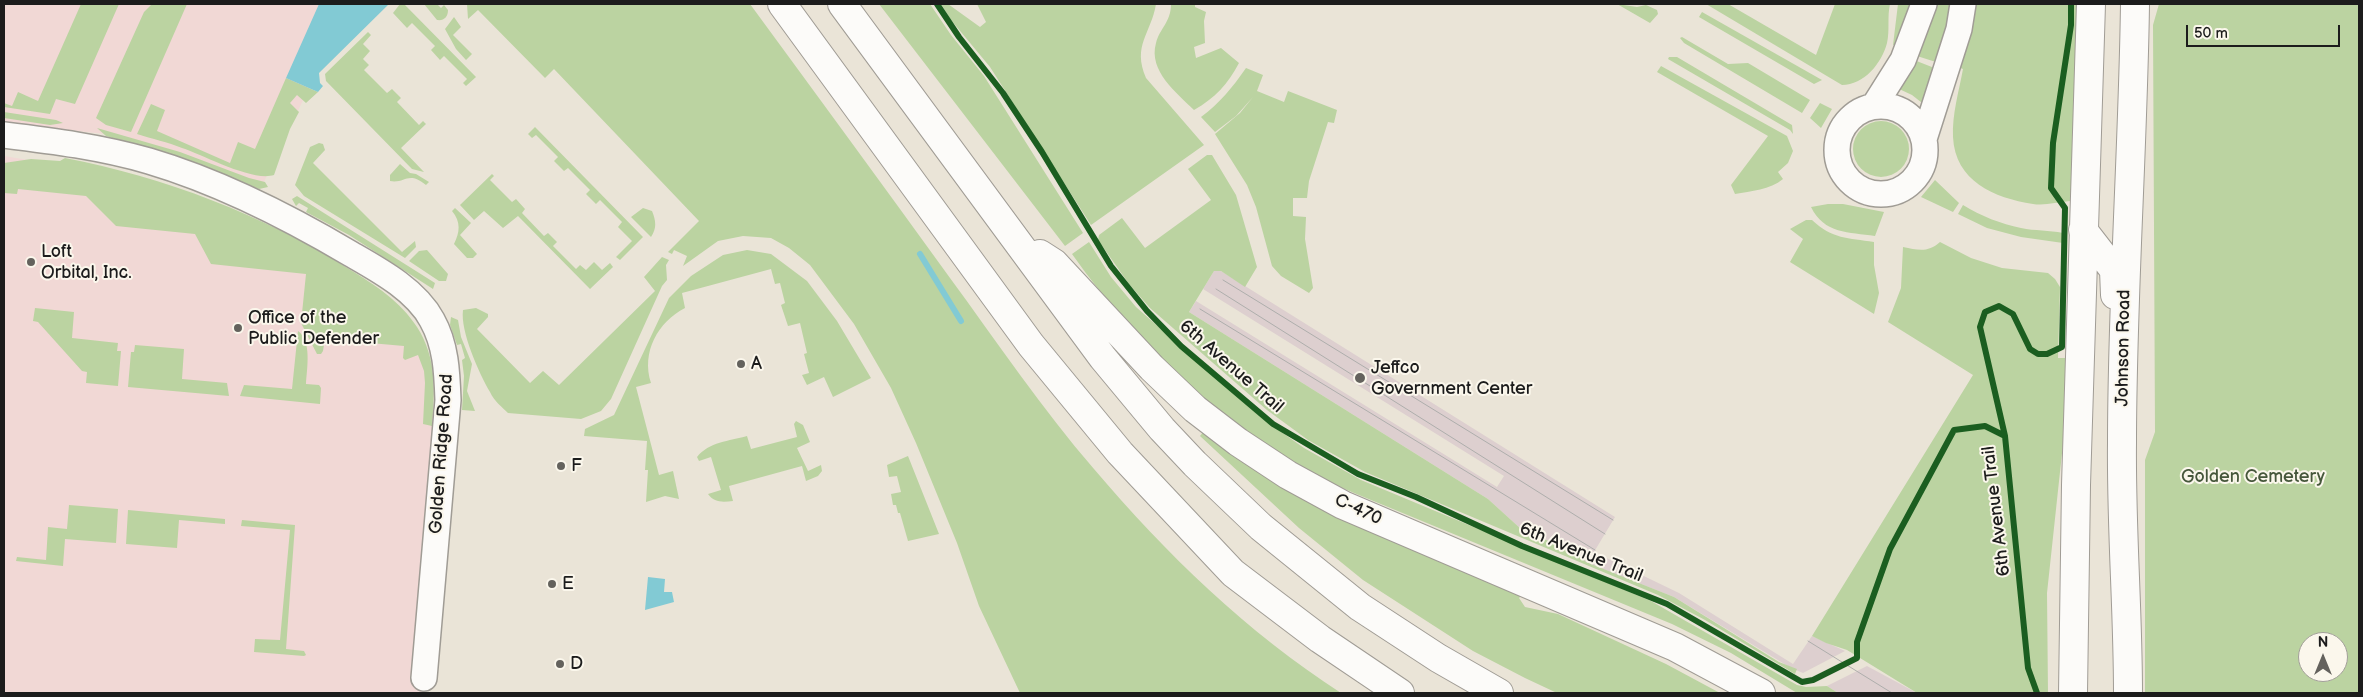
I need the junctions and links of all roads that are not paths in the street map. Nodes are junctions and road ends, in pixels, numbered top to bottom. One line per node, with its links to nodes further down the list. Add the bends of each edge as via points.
1 (782, 4): 14 (main road, via 1031,344 1114,447 1233,573 1320,639)
2 (842, 4): 11 (main road)
3 (1924, 4): 7 (street, via 1903,60)
4 (1963, 4): 9 (street, via 1959,29)
5 (2091, 4): 10 (main road)
6 (2135, 4): 12 (main road, Johnson Road)
7 (1874, 106): 9 (street, via 1901,110 1912,118); 9 (street, via 1855,113 1846,122 1837,145 1842,172 1859,188 1883,194 1906,186 1922,166)
8 (4, 135): 13 (street, Golden Ridge Road, via 61,142 149,161 238,194 303,225 384,273 415,299 432,319 447,360 448,400)
9 (1924, 139)
10 (2083, 230): 12 (main road, via 2114,270); 17 (main road)
11 (1014, 237): 15 (main road, via 1103,358 1162,429 1261,527 1360,607 1438,658); 16 (main road, C-470, via 1054,262 1121,336 1195,409 1288,475 1342,505 1675,647)
12 (2122, 444): 18 (main road, Johnson Road)
13 (424, 678)
14 (1400, 693)
15 (1500, 693)
16 (1761, 693)
17 (2073, 693)
18 (2128, 693)

